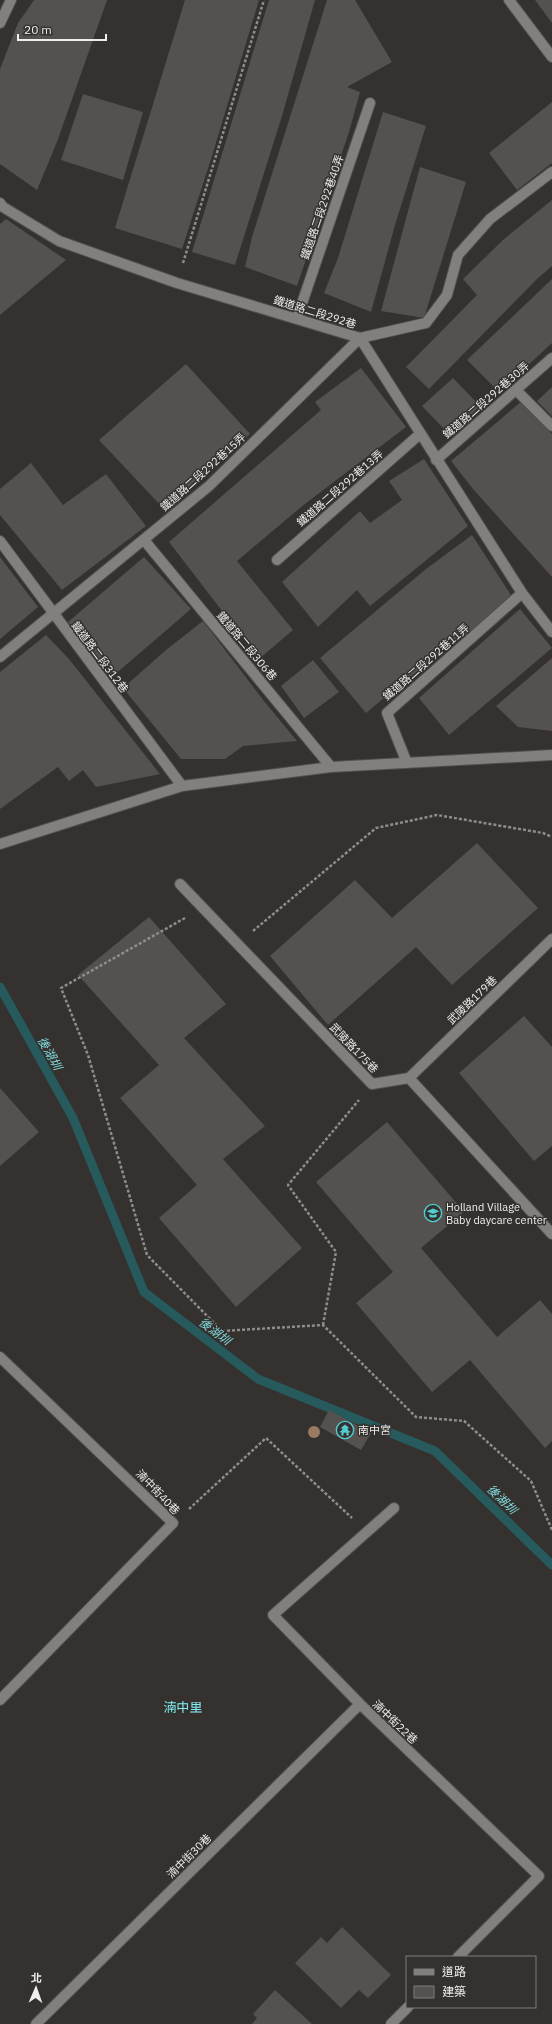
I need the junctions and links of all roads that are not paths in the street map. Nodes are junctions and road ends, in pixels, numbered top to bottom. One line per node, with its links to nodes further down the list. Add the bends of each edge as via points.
1 (12, 0): 3 (street)
2 (509, 0): 4 (street)
3 (0, 23)
4 (552, 57)
5 (370, 103): 8 (street, 鐵道路二段292巷40弄)
6 (552, 172): 9 (street, via 490,219 458,255 447,295 426,323)
7 (1, 206): 8 (street, 鐵道路二段292巷, via 60,241 177,283)
8 (297, 318): 9 (street, 鐵道路二段292巷)
9 (360, 338): 13 (street, 鐵道路二段292巷); 15 (street, 鐵道路二段292巷15弄, via 209,486)
10 (552, 358): 11 (street, 鐵道路二段292巷30弄)
11 (516, 390): 12 (street); 14 (street, 鐵道路二段292巷30弄)
12 (552, 426)
13 (420, 434): 14 (street, 鐵道路二段292巷); 17 (street, 鐵道路二段292巷13弄)
14 (436, 460): 18 (street, 鐵道路二段292巷)
15 (144, 540): 19 (street, 鐵道路二段292巷15弄); 24 (street, 鐵道路二段306巷)
16 (0, 541): 19 (street, 鐵道路二段312巷)
17 (277, 560)
18 (522, 593): 20 (street, 鐵道路二段292巷); 23 (street, 鐵道路二段292巷11弄, via 387,713)
19 (54, 615): 21 (street, 鐵道路二段292巷15弄); 25 (street, 鐵道路二段312巷)
20 (552, 632)
21 (0, 657)
22 (552, 755): 23 (street)
23 (408, 763): 24 (street)
24 (331, 767): 25 (street)
25 (182, 786): 26 (street)
26 (0, 844)
27 (180, 884): 29 (street, 武陵路175巷, via 372,1084)
28 (552, 939): 29 (street, 武陵路179巷)
29 (409, 1078): 30 (street)
30 (552, 1234)
31 (0, 1356): 33 (street, 湳中街40巷, via 174,1523)
32 (394, 1508): 34 (street, 湳中街22巷, via 273,1615)
33 (0, 1700)
34 (360, 1704): 35 (street, 湳中街22巷, via 538,1876); 37 (street, 湳中街30巷)
35 (459, 1956)
36 (407, 2008): 38 (street)
37 (36, 2024)
38 (391, 2024)

